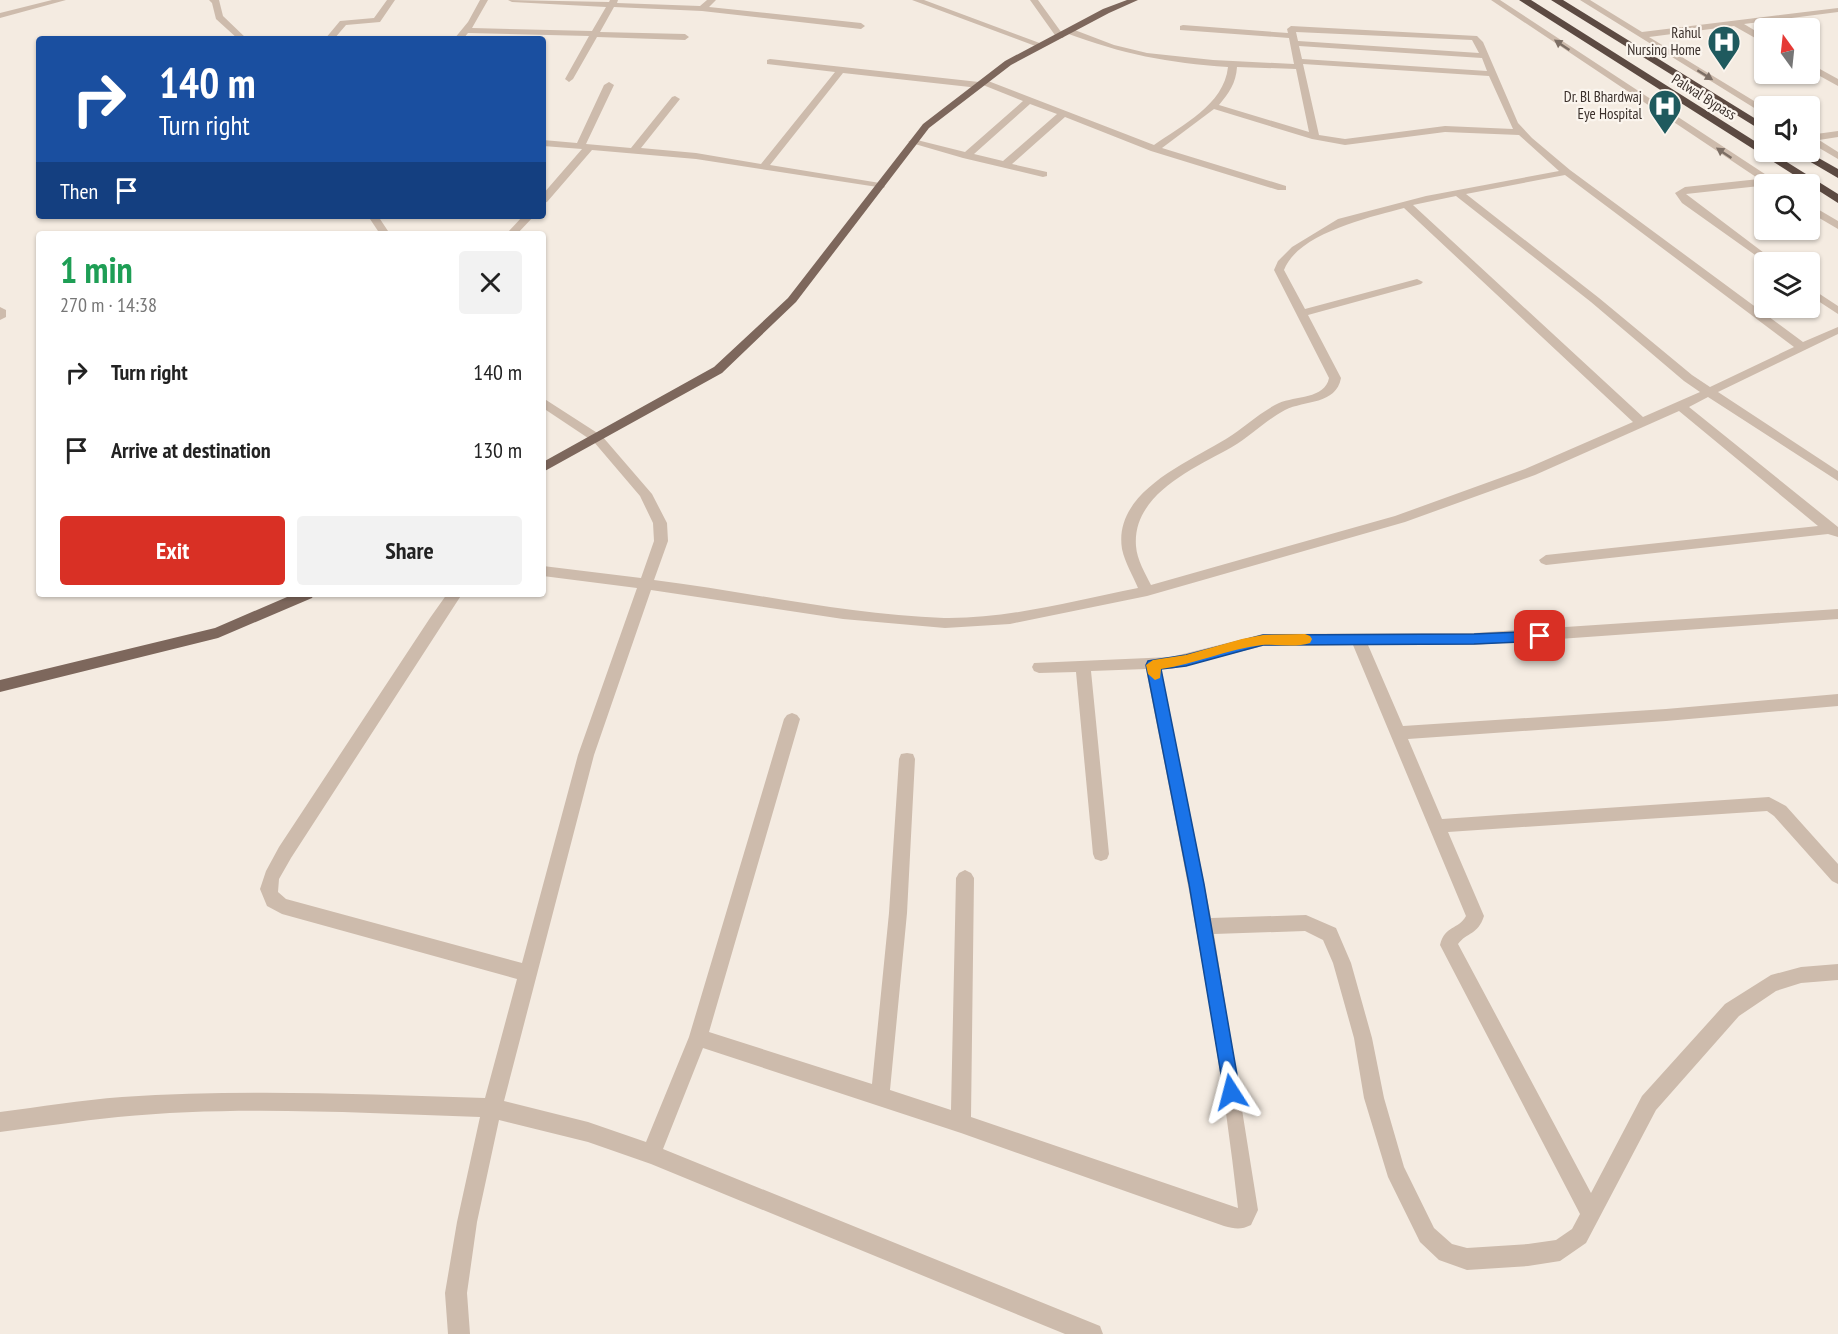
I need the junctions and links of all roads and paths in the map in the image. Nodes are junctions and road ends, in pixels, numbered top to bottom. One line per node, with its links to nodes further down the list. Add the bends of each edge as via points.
1 (62, 0): 20 (street)
2 (213, 0): 29 (street, via 219,17)
3 (391, 0): 30 (street, via 377,20 343,23)
4 (484, 0): 24 (street)
5 (512, 0): 16 (street)
6 (711, 0): 18 (street)
7 (916, 0): 34 (street)
8 (1034, 0): 25 (street)
9 (1134, 0): 25 (main road)
10 (1495, 0): 71 (street, one-way to 10)
11 (1514, 0): 72 (highway)
12 (1524, 0): 81 (highway, Palwal Bypass)
13 (1542, 0): 53 (highway, Palwal Bypass)
14 (1556, 0): 51 (highway)
15 (1584, 0): 28 (street)
16 (547, 1): 17 (street)
17 (613, 2): 18 (street); 26 (street)
18 (702, 9): 22 (street)
19 (1838, 10): 21 (street)
20 (0, 16)
21 (1735, 23): 27 (street); 28 (street)
22 (861, 26)
23 (1183, 28): 33 (street)
24 (465, 30): 26 (street); 31 (street)
25 (1065, 33): 34 (main road); 38 (street, via 1140,54)
26 (594, 34): 32 (street); 42 (street)
27 (1754, 34)
28 (1641, 35): 48 (street, one-way to 48)
29 (240, 36)
30 (332, 36)
31 (460, 36)
32 (685, 37)
33 (1293, 39): 35 (street); 35 (street, via 1291,29 1295,28 1465,36 1477,40); 37 (street)
34 (1041, 45): 44 (main road)
35 (1485, 56): 41 (street)
36 (770, 62): 39 (street)
37 (1300, 64): 38 (street); 41 (street); 55 (street)
38 (1233, 65): 49 (street, via 1230,85)
39 (841, 70): 44 (street); 68 (street)
40 (1820, 72): 43 (street)
41 (1492, 74): 52 (street)
42 (569, 79)
43 (1836, 81)
44 (981, 84): 47 (street); 57 (main road, via 926,126)
45 (609, 85): 60 (street)
46 (675, 99): 62 (street)
47 (1028, 101): 50 (street); 63 (street)
48 (1754, 105)
49 (1213, 106): 55 (street); 61 (street)
50 (1062, 115): 61 (street); 67 (street)
51 (1754, 123)
52 (1521, 132): 55 (street, via 1445,129 1359,142); 69 (street)
53 (1754, 134)
54 (1838, 134): 56 (street)
55 (1315, 137)
56 (1820, 137)
57 (913, 142): 63 (street); 75 (main road)
58 (546, 144): 60 (street)
59 (1820, 145): 64 (street)
60 (586, 146): 62 (street); 79 (street)
61 (1154, 148): 77 (street)
62 (635, 149): 68 (street)
63 (966, 156): 67 (street)
64 (1838, 156)
65 (1799, 162): 76 (highway)
66 (1818, 162): 73 (highway)
67 (1005, 165): 70 (street)
68 (763, 167): 75 (street)
69 (1567, 172): 78 (street); 96 (street)
70 (1043, 174)
71 (1756, 174)
72 (1786, 174)
73 (1838, 174)
74 (1754, 184): 88 (street, via 1680,193)
75 (880, 186): 101 (main road, via 792,300 718,370)
76 (1838, 186)
77 (1282, 188)
78 (1458, 193): 82 (street); 97 (street)
79 (546, 196)
80 (1820, 196): 83 (highway)
81 (1838, 199)
82 (1406, 204): 93 (street, via 1336,224 1284,258 1279,270); 100 (street)
83 (1838, 208)
84 (1820, 214): 86 (street)
85 (526, 219): 87 (street)
86 (1838, 226)
87 (514, 231)
88 (1757, 252)
89 (1416, 282): 93 (street)
90 (1820, 298): 92 (street)
91 (0, 310): 94 (street)
92 (1838, 311)
93 (1302, 313): 108 (street, via 1335,384 1323,395 1275,411 1245,434 1178,473 1141,504 1130,528 1129,550)
94 (0, 317)
95 (1836, 333): 96 (street)
96 (1802, 347): 97 (street)
97 (1707, 392): 99 (street); 103 (street)
98 (546, 404): 101 (street)
99 (1680, 406): 100 (street); 104 (street)
100 (1641, 422): 108 (street, via 1530,472 1400,519)
101 (598, 439): 102 (main road); 107 (street, via 645,494 660,524 661,541)
102 (546, 466)
103 (1838, 477)
104 (1835, 531): 105 (street)
105 (1546, 560)
106 (546, 571): 107 (street)
107 (647, 585): 108 (street, via 843,614 945,623 1011,620); 127 (street, via 586,755)
108 (1147, 591)
109 (300, 597): 116 (main road, via 218,633)
110 (453, 597): 127 (street, via 382,699 268,886 273,901 282,906)
111 (1838, 614): 112 (street, via 1474,639)
112 (1358, 639): 113 (street, via 1263,640); 119 (street)
113 (1153, 665): 114 (street); 125 (street)
114 (1083, 666): 115 (street); 122 (street)
115 (1039, 667)
116 (0, 686)
117 (1838, 700): 119 (street, via 1666,716)
118 (792, 719): 128 (street)
119 (1398, 733): 121 (street)
120 (907, 759): 129 (street, via 898,913)
121 (1437, 826): 123 (street, via 1769,804 1780,811); 134 (street, via 1475,916 1470,928 1453,933 1449,945)
122 (1101, 854)
123 (1838, 876)
124 (966, 878): 132 (street)
125 (1204, 926): 132 (street, via 1247,1201 1244,1218 1224,1216); 134 (street, via 1306,923 1330,934 1363,1038 1374,1098 1395,1170 1427,1234 1446,1252 1467,1259 1560,1250 1578,1236)
126 (1838, 972): 134 (street, via 1801,975 1771,984 1732,1010 1649,1103)
127 (527, 973): 130 (street)
128 (698, 1037): 129 (street); 133 (street)
129 (880, 1096): 132 (street)
130 (492, 1108): 131 (street, via 221,1102 119,1107); 133 (street, via 588,1132); 135 (street, via 466,1222 456,1293)
131 (0, 1122)
132 (961, 1123)
133 (651, 1154): 136 (street)
134 (1591, 1214)
135 (459, 1334)
136 (1092, 1334)

